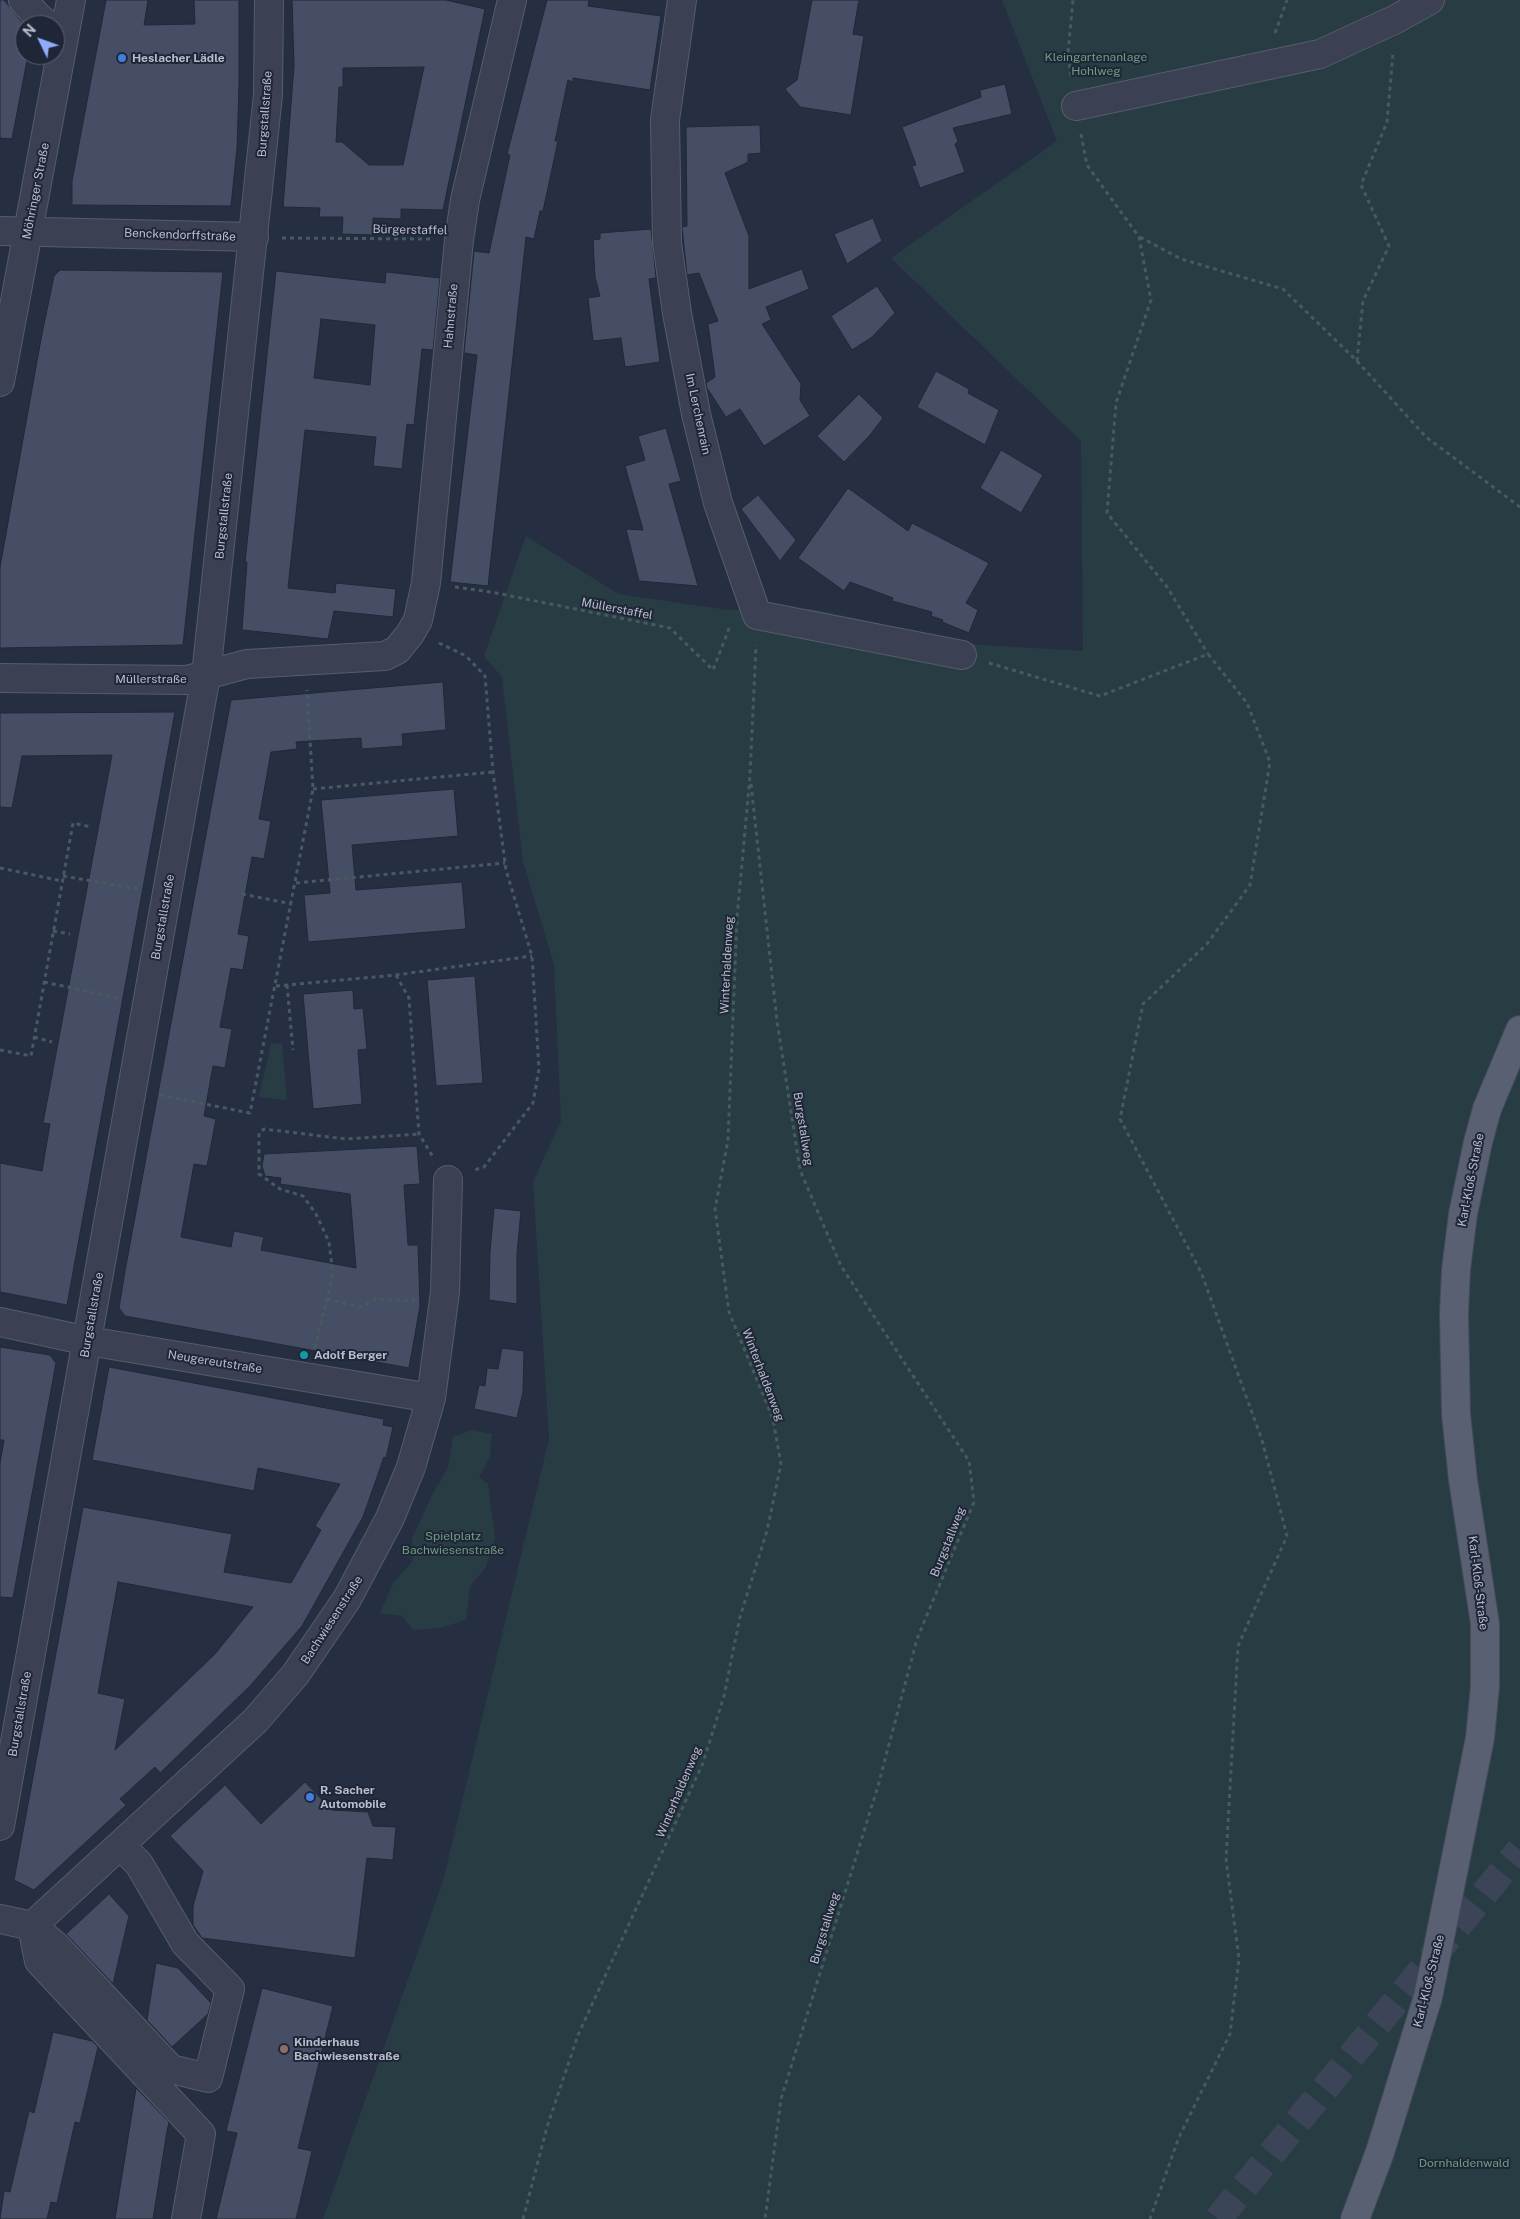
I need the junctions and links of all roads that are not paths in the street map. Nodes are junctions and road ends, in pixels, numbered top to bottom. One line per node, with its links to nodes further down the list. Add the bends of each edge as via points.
1 (23, 0): 7 (street)
2 (72, 0): 8 (street, Möhringer Straße)
3 (270, 0): 13 (street, Burgstallstraße, via 268,95)
4 (512, 0): 15 (street, Hahnstraße, via 458,240 426,583 418,620)
5 (682, 0): 16 (street, Im Lerchenrain, via 665,120 667,242 698,423 718,503 757,616)
6 (1430, 0): 10 (street, via 1320,54)
7 (35, 15)
8 (63, 15)
9 (51, 65): 12 (street, Möhringer Straße)
10 (1076, 106)
11 (0, 231): 12 (street, Benckendorffstraße)
12 (28, 231): 13 (street, Benckendorffstraße); 14 (street, Möhringer Straße)
13 (254, 238): 17 (street, Burgstallstraße)
14 (0, 382)
15 (410, 634): 17 (street, Müllerstraße, via 397,650 386,656 247,664)
16 (962, 655)
17 (206, 675): 18 (street, Müllerstraße, via 187,680); 22 (street, Burgstallstraße)
18 (0, 678)
19 (1520, 1030): 29 (main road, Karl-Kloß-Straße, via 1487,1109 1478,1142 1463,1214 1456,1270 1456,1414 1485,1624 1485,1686 1480,1738 1428,1997 1380,2152)
20 (448, 1180): 23 (street, Bachwiesenstraße, via 444,1304)
21 (0, 1322): 22 (street, Neugereutstraße)
22 (88, 1341): 23 (street, Neugereutstraße); 24 (street, Burgstallstraße)
23 (431, 1398): 25 (street, Bachwiesenstraße, via 411,1467 390,1518 363,1573 331,1625 295,1675 255,1721)
24 (0, 1826)
25 (120, 1845): 27 (street, Bachwiesenstraße); 27 (street, via 139,1864 186,1943 230,1989 208,2078 171,2069 55,1945)
26 (0, 1920): 27 (street)
27 (32, 1926): 28 (street, via 39,1961 201,2134)
28 (186, 2219)
29 (1355, 2219)

